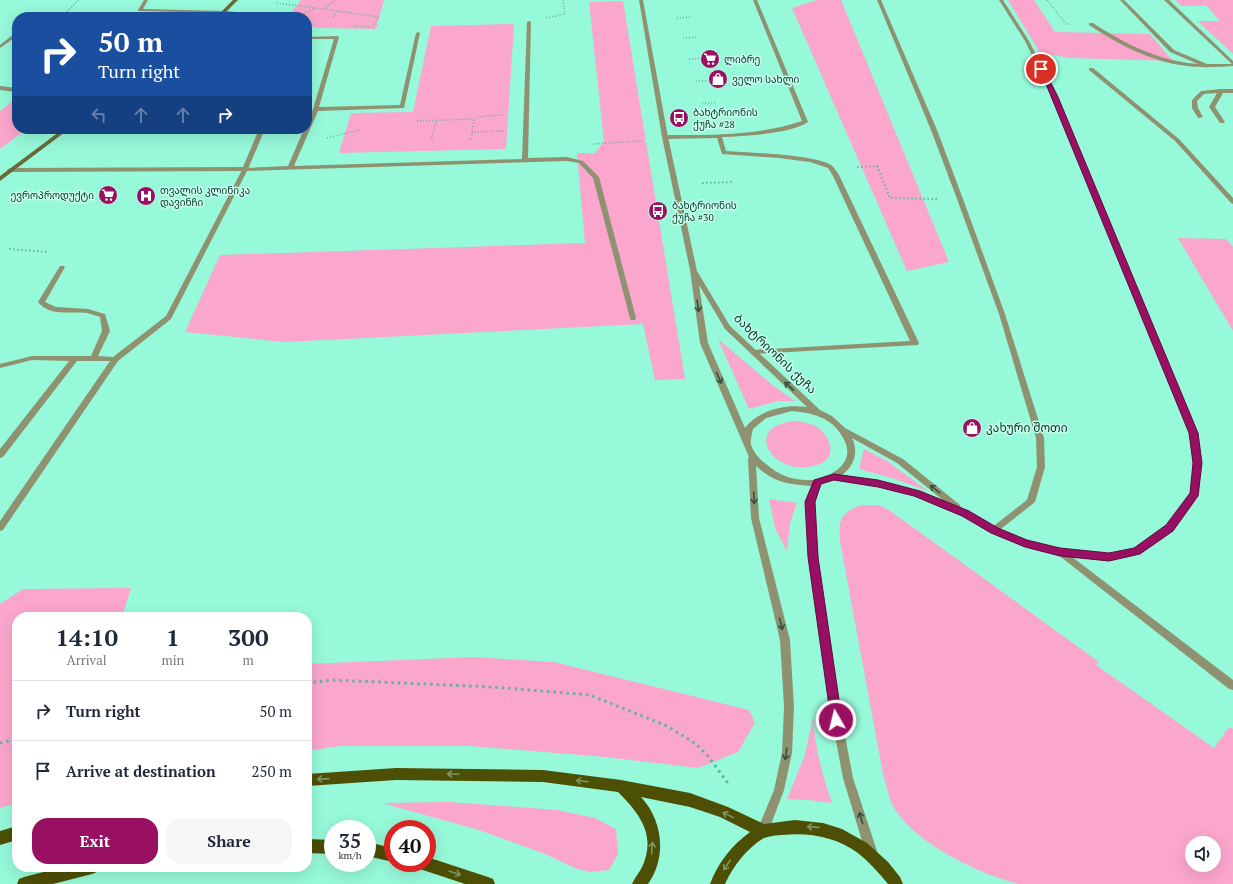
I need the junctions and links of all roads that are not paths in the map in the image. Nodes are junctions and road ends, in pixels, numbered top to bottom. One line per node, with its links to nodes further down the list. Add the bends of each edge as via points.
1 (146, 0): 9 (street, via 140,10)
2 (236, 0): 9 (main road)
3 (641, 0): 31 (street, ბახტრიონის ქუჩა)
4 (755, 0): 30 (street, via 804,122 788,129)
5 (879, 0): 55 (street, via 960,199 1002,314 1040,438 1041,467 1031,502)
6 (1001, 0): 56 (street, via 1027,40 1055,97 1194,433 1197,463 1195,494 1170,528 1136,552 1109,557)
7 (1122, 0): 17 (street, via 1172,51)
8 (1166, 0): 16 (street)
9 (225, 12)
10 (529, 22): 32 (street)
11 (1091, 24): 17 (street, via 1114,40 1145,54 1183,66)
12 (418, 33): 23 (street, via 402,107)
13 (12, 38): 15 (street)
14 (312, 38): 23 (street, via 337,37)
15 (0, 47)
16 (1233, 64): 17 (street)
17 (1206, 66)
18 (1091, 69): 37 (street, via 1177,140)
19 (0, 88): 20 (street)
20 (12, 89)
21 (1221, 91): 22 (street); 24 (street, via 1203,92 1194,101 1194,108); 26 (street, via 1212,107)
22 (1233, 91)
23 (316, 109): 25 (street)
24 (1200, 117)
25 (312, 118)
26 (1222, 122)
27 (59, 134): 35 (main road)
28 (260, 134): 34 (street)
29 (305, 134): 33 (street)
30 (719, 135): 31 (street); 41 (street, via 724,153 795,159 831,168 915,343)
31 (665, 137): 39 (street, ბახტრიონის ქუჩა)
32 (525, 161): 33 (street); 40 (street, via 567,159 581,162 596,177)
33 (290, 168): 34 (street)
34 (244, 169): 35 (street); 44 (street, via 169,317)
35 (10, 170): 36 (main road)
36 (0, 179)
37 (1233, 202)
38 (62, 267): 43 (street, via 41,302 54,309 89,311 103,316 106,331)
39 (693, 270): 41 (street, ბახტრიონის ქუჩა, via 727,327); 48 (street, ბახტრიონის ქუჩა, one-way to 48, via 704,342)
40 (633, 318)
41 (753, 352): 46 (street, ბახტრიონის ქუჩა, one-way to 41)
42 (75, 358): 43 (street); 45 (street, via 32,358); 49 (street)
43 (93, 359): 44 (street)
44 (115, 359): 54 (street)
45 (0, 366)
46 (818, 412): 47 (street, via 833,420); 48 (street, via 792,408 765,414 752,425)
47 (843, 430): 51 (street, via 850,440 852,450 844,470); 53 (street, one-way to 47, via 900,461)
48 (746, 439): 50 (street)
49 (0, 456)
50 (752, 459): 52 (street, via 773,476 787,481); 60 (street, one-way to 60, via 755,518 785,640 789,707 787,753 779,790)
51 (834, 477): 52 (street); 53 (street, via 878,483 917,494)
52 (818, 482): 65 (street, one-way to 52, via 848,778 836,720 813,557 810,502)
53 (966, 514): 55 (street)
54 (0, 528)
55 (994, 530): 56 (street, via 1025,543)
56 (1060, 552): 57 (street)
57 (1233, 686)
58 (312, 780): 59 (main road, one-way to 58, via 543,776 477,774 396,774)
59 (621, 786): 60 (main road, one-way to 59, via 723,812 690,800); 71 (main road, one-way to 59, via 649,868 653,834 650,822 640,806)
60 (763, 832): 65 (main road, one-way to 60, via 847,838 820,828 792,826); 72 (main road, one-way to 72, via 741,848 725,866)
61 (12, 834): 62 (main road)
62 (0, 838)
63 (312, 846): 64 (main road)
64 (324, 847)
65 (872, 855): 68 (main road)
66 (436, 867): 70 (main road, one-way to 70)
67 (72, 872): 69 (main road)
68 (898, 883)
69 (24, 884)
70 (488, 884)
71 (639, 884)
72 (717, 884)

